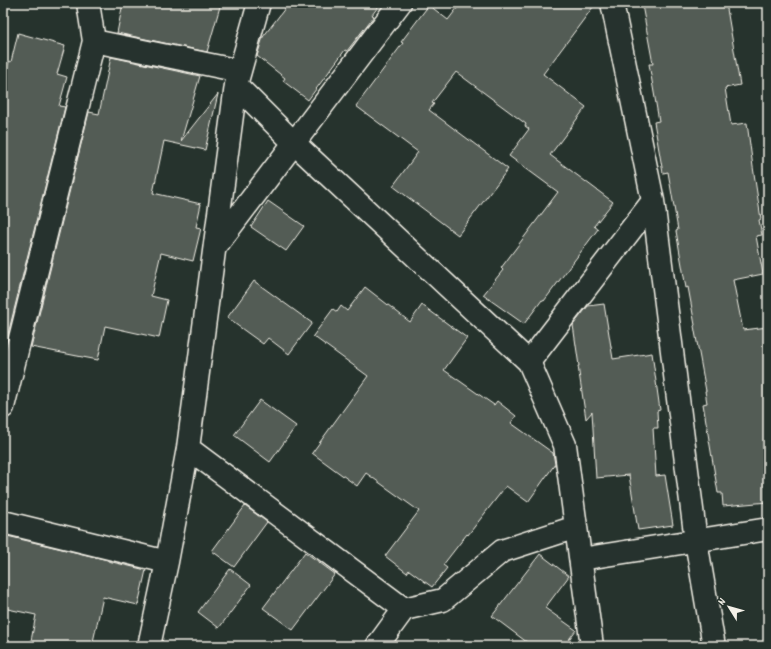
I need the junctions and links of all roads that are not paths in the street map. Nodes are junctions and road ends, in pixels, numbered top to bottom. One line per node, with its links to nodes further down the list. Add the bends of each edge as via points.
1 (88, 3): 5 (street)
2 (259, 3): 6 (street)
3 (400, 3): 7 (street)
4 (612, 3): 8 (street)
5 (94, 41): 6 (street); 11 (street)
6 (238, 78): 7 (street); 9 (street)
7 (294, 143): 9 (street); 10 (street)
8 (653, 201): 10 (street); 16 (street)
9 (215, 247): 12 (street)
10 (529, 362): 14 (street, via 565,445)
11 (3, 407)
12 (188, 448): 18 (street); 19 (street)
13 (3, 522): 18 (street)
14 (576, 527): 17 (street); 19 (street, via 502,551 443,600)
15 (768, 529): 16 (street)
16 (696, 541): 17 (street); 23 (street)
17 (581, 559): 22 (street)
18 (167, 562): 20 (street)
19 (404, 609): 21 (street)
20 (149, 646)
21 (377, 646)
22 (592, 646)
23 (714, 646)

